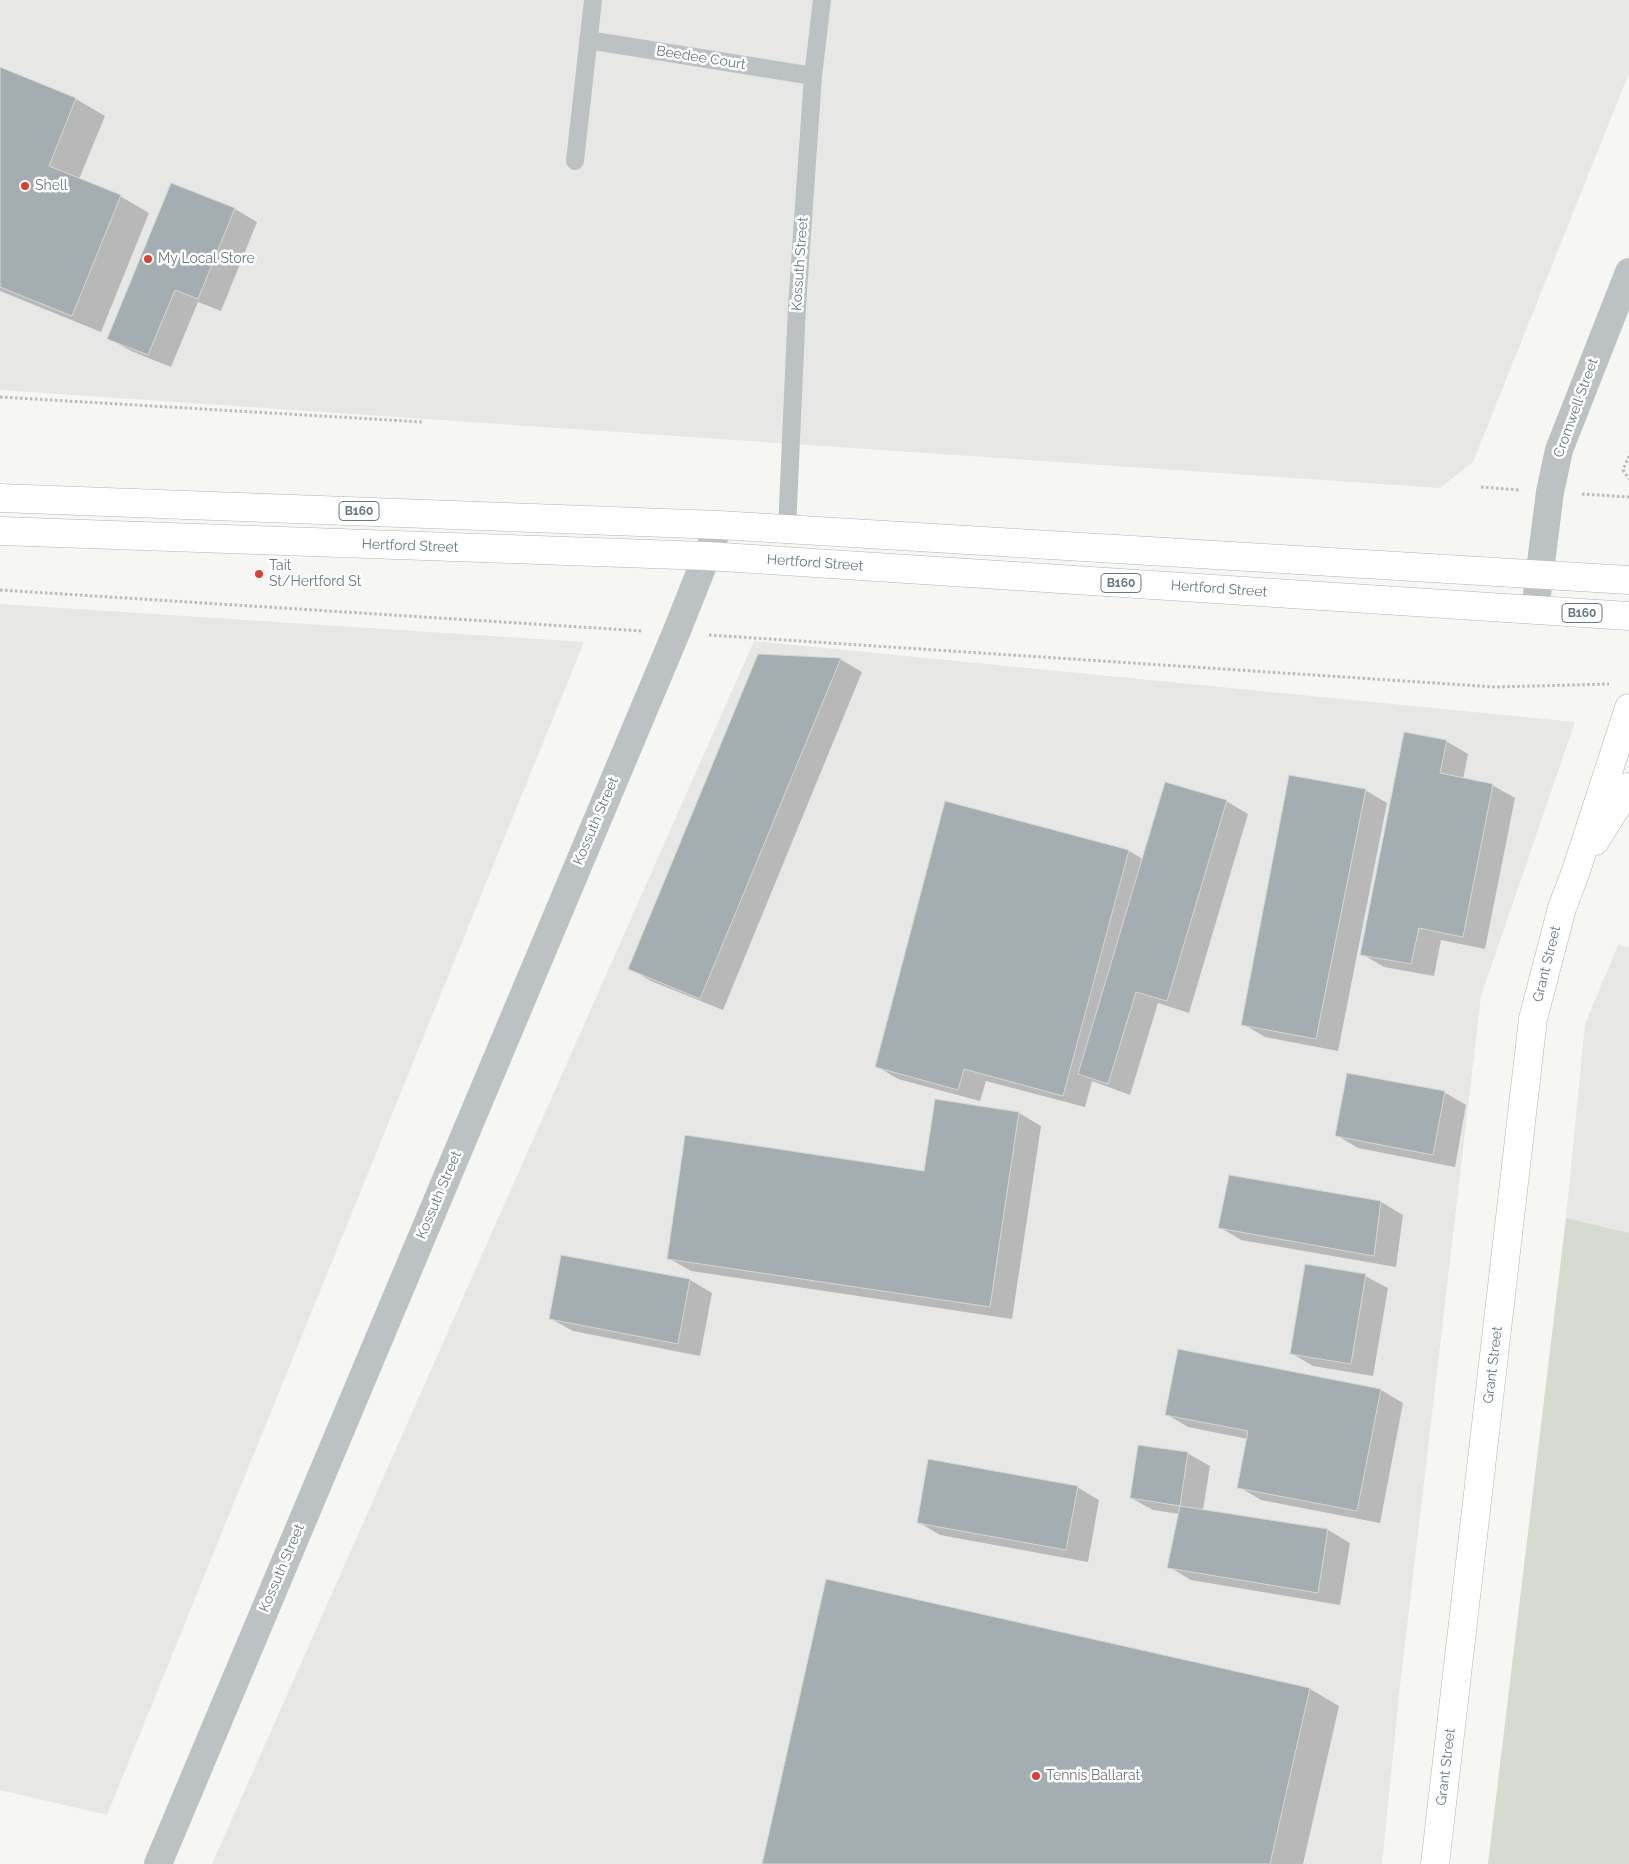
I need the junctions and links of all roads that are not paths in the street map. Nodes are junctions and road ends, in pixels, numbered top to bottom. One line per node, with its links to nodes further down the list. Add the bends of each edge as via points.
1 (593, 0): 3 (lane)
2 (822, 0): 4 (lane, Kossuth Street)
3 (588, 40): 4 (lane, Beedee Court); 5 (lane)
4 (813, 76): 9 (lane, Kossuth Street, via 797,306)
5 (575, 161)
6 (1629, 272): 12 (street, Cromwell Street, via 1561,441 1550,492)
7 (0, 498): 8 (main road, B160)
8 (719, 525): 9 (main road, B160); 11 (street, Kossuth Street)
9 (787, 528): 12 (main road, B160)
10 (0, 531): 11 (main road, Hertford Street / B160)
11 (707, 556): 14 (main road, Hertford Street / B160); 19 (street, Kossuth Street)
12 (1540, 574): 13 (main road, B160); 14 (street, Cromwell Street)
13 (1629, 580)
14 (1535, 610): 15 (main road, Hertford Street / B160)
15 (1629, 616)
16 (1629, 708): 18 (main road, Grant Street)
17 (1629, 787): 18 (main road, Grant Street)
18 (1576, 871): 20 (main road, Grant Street, via 1546,964 1526,1069)
19 (158, 1864)
20 (1435, 1864)

